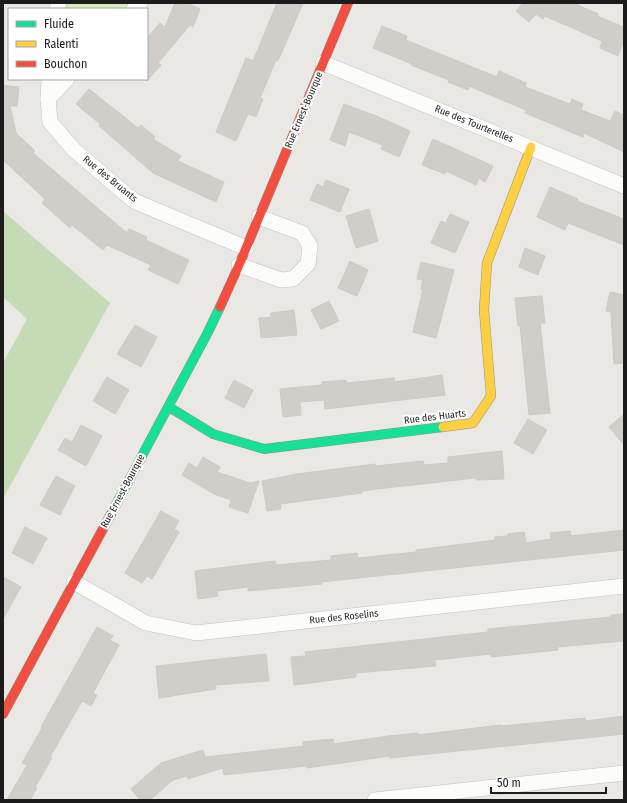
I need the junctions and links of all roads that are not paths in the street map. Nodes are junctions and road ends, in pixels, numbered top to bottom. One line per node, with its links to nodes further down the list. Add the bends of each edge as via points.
1 (348, 3): 2 (street, Rue Ernest-Bourque)
2 (323, 63): 6 (street, Rue des Tourterelles); 8 (street, Rue Ernest-Bourque)
3 (49, 80): 5 (street, Rue des Bruants)
4 (66, 80): 5 (street)
5 (48, 99): 9 (street, Rue des Bruants, via 50,122 74,150 134,201)
6 (531, 147): 7 (street, Rue des Tourterelles); 11 (street, Rue des Huarts, via 487,262 484,310 491,396 473,423 264,449 213,434)
7 (624, 186)
8 (259, 217): 9 (street, Rue Ernest-Bourque); 10 (street, via 302,234 310,246 308,264 293,279 281,280)
9 (246, 248): 10 (street, Rue Ernest-Bourque)
10 (239, 266): 11 (street, Rue Ernest-Bourque)
11 (168, 407): 12 (street, Rue Ernest-Bourque)
12 (74, 582): 13 (street, Rue des Roselins, via 146,622 196,633); 14 (street, Rue Ernest-Bourque)
13 (624, 586)
14 (3, 714)
15 (624, 773): 16 (street)
16 (375, 800)

